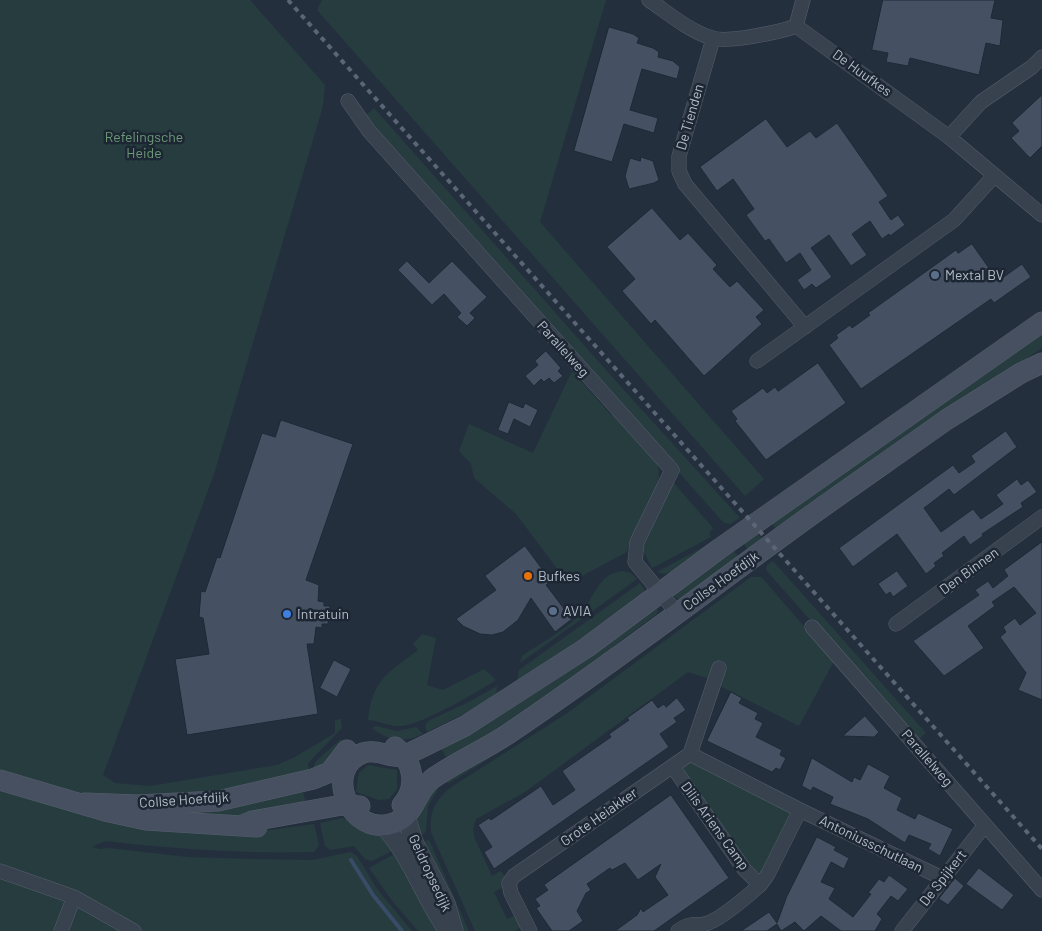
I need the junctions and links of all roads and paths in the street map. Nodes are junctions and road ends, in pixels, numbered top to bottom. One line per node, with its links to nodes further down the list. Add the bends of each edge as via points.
1 (649, 0): 4 (street)
2 (803, 0): 3 (street)
3 (796, 26): 4 (street, via 781,32); 7 (street, De Huufkes)
4 (713, 39): 11 (street, De Tienden, via 679,156 679,171 685,184)
5 (1042, 57): 7 (street, via 981,102)
6 (348, 101): 17 (street, Parallelweg, via 369,131 672,470 637,542 635,562)
7 (949, 136): 8 (street, De Huufkes)
8 (994, 176): 9 (street, De Huufkes); 11 (street, via 954,220)
9 (1042, 215)
10 (1042, 322): 17 (main road, Collse Hoefdijk)
11 (805, 326): 13 (street)
12 (1042, 355): 15 (main road, Collse Hoefdijk)
13 (757, 361)
14 (1042, 363): 15 (main road, Collse Hoefdijk)
15 (1020, 373): 18 (main road, Collse Hoefdijk, via 946,420)
16 (1042, 517): 19 (street, Den Binnen)
17 (660, 592): 18 (street, Parallelweg); 22 (main road, Collse Hoefdijk, via 586,648 513,697 464,726)
18 (677, 613): 29 (main road, Collse Hoefdijk, via 507,735 440,774 423,789 414,806)
19 (896, 624)
20 (812, 627): 31 (street, Parallelweg)
21 (719, 668): 23 (street)
22 (401, 753): 24 (main road, via 389,743 378,740 366,741); 29 (main road, via 410,765 412,779)
23 (690, 754): 25 (street, Grote Heiakker); 30 (street)
24 (347, 757): 27 (main road, Collse Hoefdijk, via 330,772 313,779 218,800); 28 (main road, via 343,790)
25 (673, 767): 35 (street, Dilis Ariens Camp, via 744,869); 42 (street, Grote Heiakker, via 514,876 510,882 511,893)
26 (0, 780): 27 (main road, Collse Hoefdijk)
27 (84, 803): 28 (main road, Collse Hoefdijk, via 105,811 177,824 243,825 252,821)
28 (350, 808): 29 (main road, via 358,806 378,814); 32 (main road, via 368,822)
29 (405, 810): 32 (main road, via 393,823); 41 (street, Geldropsedijk, via 414,842 446,904)
30 (800, 810): 34 (street, Antoniusschutlaan); 35 (street, Dilis Ariens Camp)
31 (985, 824): 34 (street, De Spijkert); 36 (street, Parallelweg)
32 (383, 825): 40 (street, Geldropsedijk, via 401,848 433,910)
33 (0, 871): 37 (street)
34 (942, 878): 44 (street, De Spijkert)
35 (760, 884): 43 (street, via 708,924 688,924)
36 (1042, 890)
37 (74, 897): 38 (street); 39 (street)
38 (61, 931)
39 (134, 931)
40 (448, 931)
41 (454, 931)
42 (530, 931)
43 (678, 931)
44 (902, 931)

